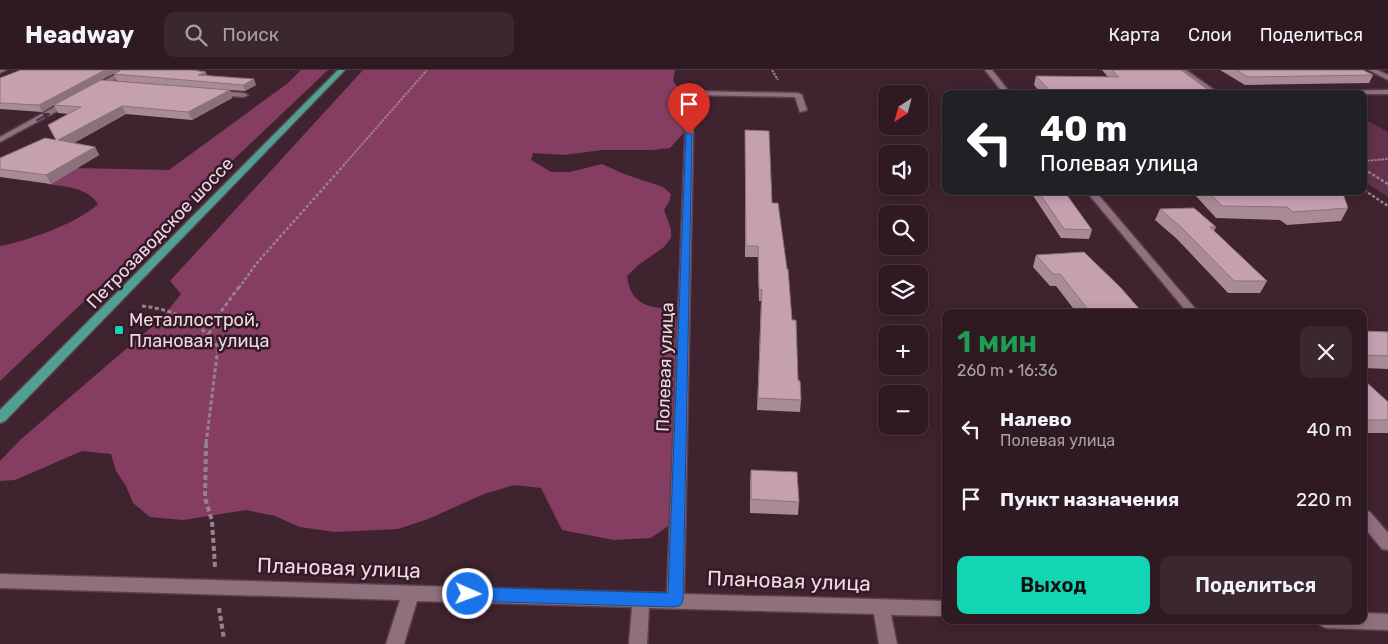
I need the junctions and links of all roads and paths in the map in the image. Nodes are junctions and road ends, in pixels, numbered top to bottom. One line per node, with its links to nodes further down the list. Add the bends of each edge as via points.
1 (128, 70): 8 (street)
2 (342, 70): 30 (main road, Петрозаводское шоссе)
3 (426, 70): 29 (path, via 256,264 217,317)
4 (988, 70): 10 (street)
5 (1182, 70): 11 (street)
6 (1372, 70): 7 (street)
7 (1388, 78)
8 (104, 84): 9 (street); 15 (street)
9 (122, 85)
10 (1005, 90)
11 (1211, 90)
12 (206, 92): 16 (street)
13 (1367, 92): 14 (street)
14 (1388, 92)
15 (86, 93)
16 (244, 95)
17 (78, 98): 19 (street, one-way to 17)
18 (804, 110): 37 (street, Полевая улица, via 798,95 690,93)
19 (0, 140)
20 (1388, 159): 21 (path)
21 (1367, 161)
22 (1367, 171): 23 (path)
23 (1388, 184)
24 (1367, 192): 26 (path)
25 (1093, 195): 28 (street)
26 (1388, 206)
27 (142, 306): 29 (path, via 157,307)
28 (1190, 309)
29 (209, 334): 34 (path, via 218,347 205,453 205,498 212,521)
30 (0, 418)
31 (1367, 520): 32 (street)
32 (1388, 544)
33 (0, 581): 34 (street, Плановая улица)
34 (216, 587): 35 (street, Плановая улица); 42 (path)
35 (411, 592): 36 (street, Плановая улица); 43 (street)
36 (641, 599): 37 (street, Плановая улица); 44 (street)
37 (675, 600): 38 (street, Плановая улица)
38 (881, 607): 39 (street, Плановая улица); 45 (street)
39 (942, 609)
40 (1367, 621): 41 (street)
41 (1388, 622)
42 (224, 639)
43 (395, 644)
44 (638, 644)
45 (888, 644)

